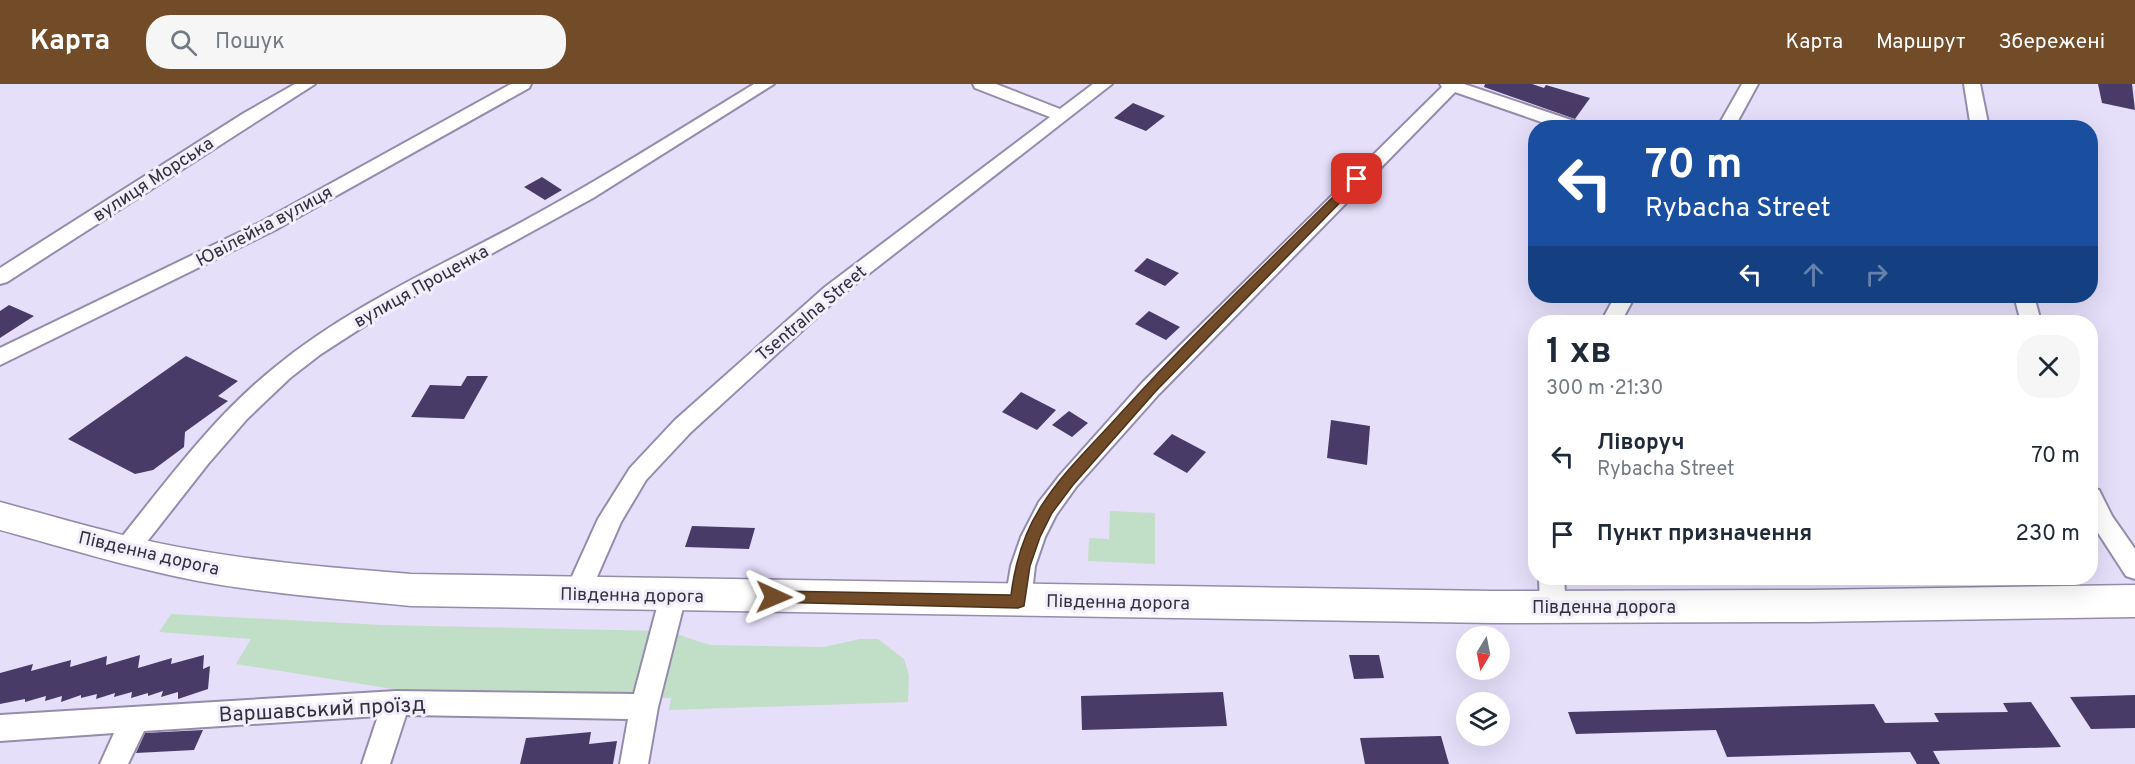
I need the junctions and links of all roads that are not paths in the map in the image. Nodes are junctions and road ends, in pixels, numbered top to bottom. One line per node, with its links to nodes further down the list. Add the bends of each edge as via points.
1 (307, 84): 13 (street, вулиця Морська)
2 (523, 84): 14 (street, Ювілейна вулиця, via 268,226)
3 (766, 84): 17 (street, вулиця Проценка, via 562,209 376,309 315,348 246,404)
4 (981, 84): 9 (street)
5 (1104, 84): 9 (street, Tsentralna Street)
6 (1750, 84): 11 (street)
7 (1972, 84): 12 (street)
8 (1452, 85): 10 (street); 22 (street, via 1159,380 1068,481 1033,537 1023,566)
9 (1063, 116): 20 (street, Tsentralna Street, via 832,292 683,426 638,474 610,519)
10 (1554, 120)
11 (1730, 120)
12 (1979, 120)
13 (0, 277)
14 (0, 357)
15 (2098, 512): 18 (street)
16 (0, 516): 17 (highway, Південна дорога)
17 (126, 550): 20 (highway, Південна дорога, via 288,579 411,590)
18 (2135, 569)
19 (1553, 592): 22 (highway, Південна дорога); 23 (highway, Південна дорога, via 1810,606)
20 (577, 594): 21 (highway, Південна дорога)
21 (673, 596): 22 (highway, Південна дорога); 25 (street)
22 (1018, 601)
23 (2135, 601)
24 (396, 703): 25 (street, Варшавський проїзд); 26 (street, Варшавський проїзд); 29 (street)
25 (644, 707): 30 (street)
26 (135, 720): 27 (street, Варшавський проїзд); 28 (street)
27 (0, 728)
28 (114, 764)
29 (376, 764)
30 (634, 764)

